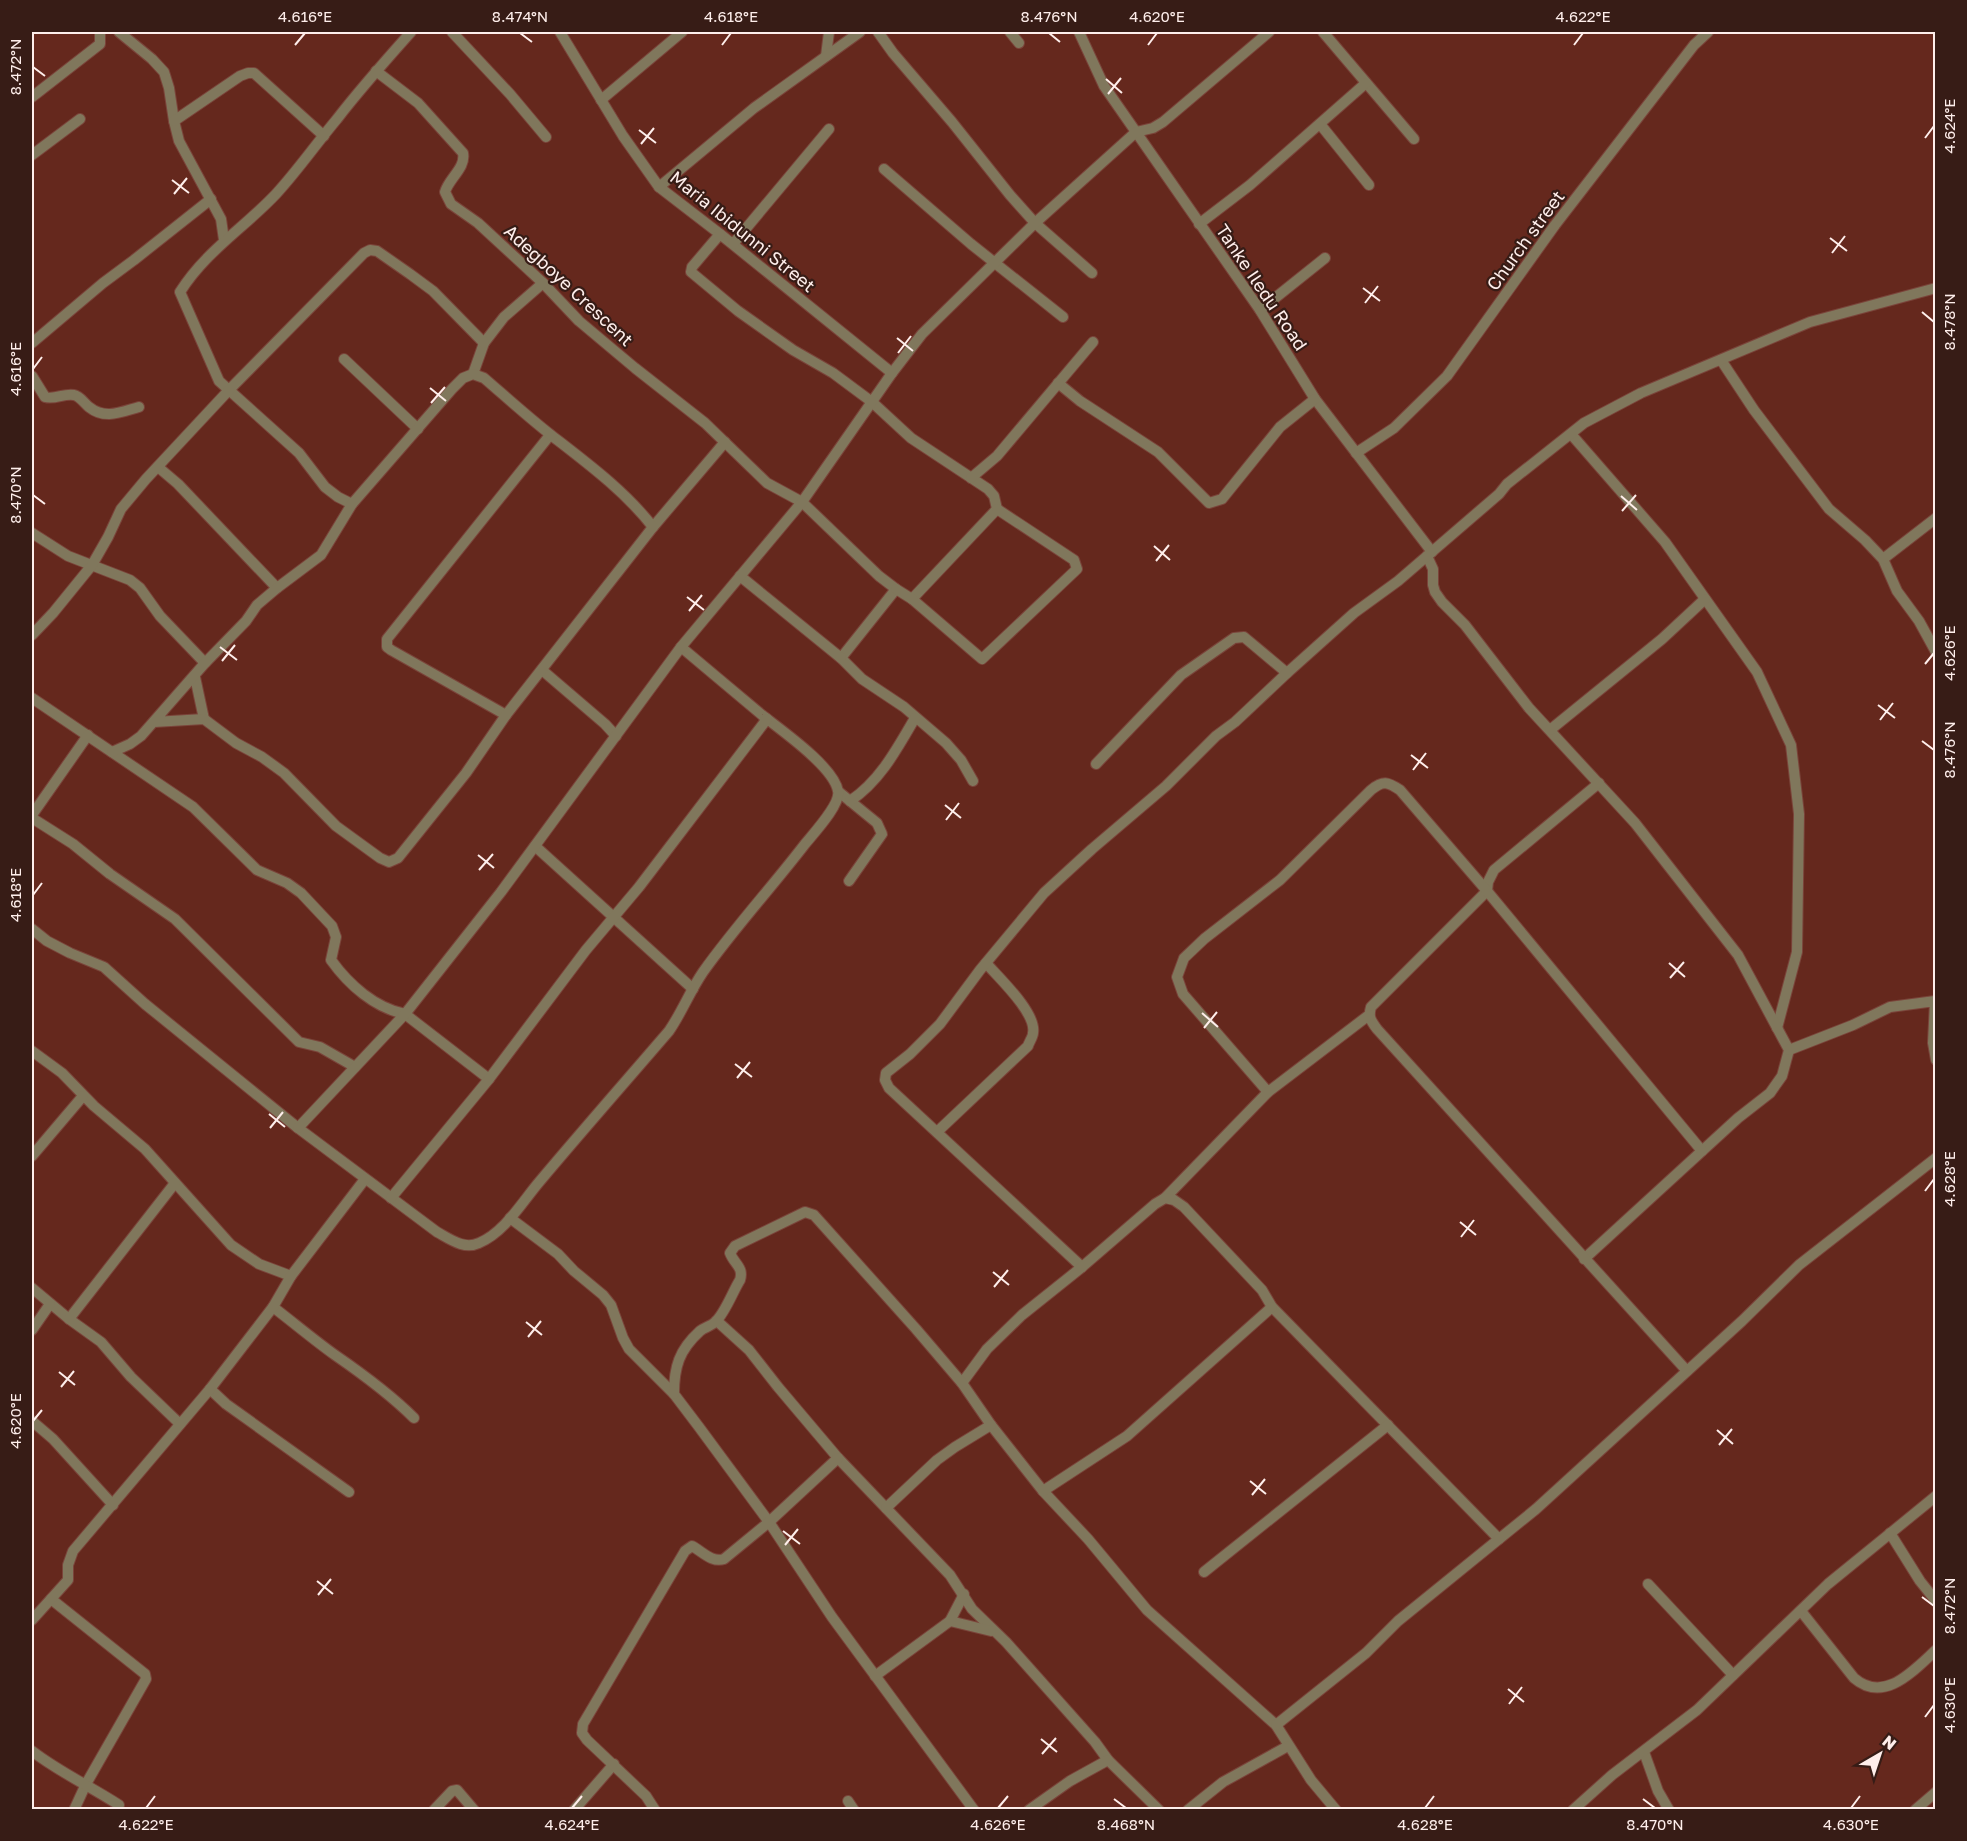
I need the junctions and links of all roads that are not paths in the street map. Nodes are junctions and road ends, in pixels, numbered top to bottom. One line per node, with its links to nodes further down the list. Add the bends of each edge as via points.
1 (100, 32): 19 (street, via 100,44)
2 (119, 32): 22 (street, via 164,72)
3 (411, 32): 17 (street)
4 (452, 32): 27 (street)
5 (560, 32): 20 (street, Maria Ibidunni Street)
6 (681, 32): 20 (street)
7 (829, 32): 16 (street)
8 (860, 32): 16 (street)
9 (878, 32): 34 (street)
10 (1010, 32): 15 (street)
11 (1079, 32): 25 (street, Tanke Iledu Road, via 1104,86)
12 (1269, 32): 25 (street, via 1163,122)
13 (1323, 32): 18 (street)
14 (1708, 32): 63 (street, Church street, via 1555,225 1447,376 1394,428)
15 (1019, 43)
16 (826, 56): 32 (street, via 754,108)
17 (376, 71): 26 (street); 42 (street, Adegboye Crescent, via 418,104 463,153 463,164 445,192 451,204 478,223)
18 (1366, 83): 23 (street); 28 (street)
19 (34, 91)
20 (601, 100): 32 (street, Maria Ibidunni Street)
21 (80, 119): 29 (street)
22 (174, 121): 26 (street, via 240,76 254,73); 33 (street, via 179,141)
23 (1320, 124): 31 (street); 35 (street)
24 (829, 129): 38 (street)
25 (1136, 132): 34 (street); 35 (street, Tanke Iledu Road)
26 (324, 136): 37 (street, via 274,196)
27 (546, 137)
28 (1414, 139)
29 (32, 155)
30 (884, 169): 40 (street)
31 (1369, 185)
32 (659, 187): 36 (street, Maria Ibidunni Street)
33 (211, 199): 37 (street, via 222,219); 48 (street)
34 (1035, 223): 40 (street); 41 (street)
35 (1199, 224): 44 (street, Tanke Iledu Road)
36 (720, 234): 38 (street, Maria Ibidunni Street); 57 (street, via 691,272 738,311)
37 (224, 240): 55 (street, via 180,292 212,368)
38 (733, 244): 51 (street, Maria Ibidunni Street)
39 (1325, 258): 44 (street)
40 (996, 263): 45 (street); 51 (street, via 922,334)
41 (1092, 273)
42 (543, 283): 47 (street, via 504,317); 62 (street, Adegboye Crescent, via 579,321)
43 (1935, 288): 50 (street, via 1810,322)
44 (1260, 310): 56 (street, Tanke Iledu Road)
45 (1063, 317)
46 (1093, 342): 54 (street)
47 (484, 343): 52 (street); 55 (street, via 433,291 370,250 311,304)
48 (32, 344)
49 (344, 359): 59 (street)
50 (1721, 360): 60 (street, via 1641,393); 73 (street, via 1829,509)
51 (892, 373): 57 (street)
52 (473, 374): 59 (street, via 452,389); 61 (street, via 484,378)
53 (32, 376): 58 (street, via 45,397 71,394 106,415)
54 (1058, 383): 56 (street, via 1158,452 1209,503 1222,499 1280,427); 65 (street, via 997,456)
55 (229, 390): 64 (street); 67 (street, via 299,453 326,488)
56 (1315, 399): 63 (street, Tanke Iledu Road)
57 (872, 402): 65 (street, via 911,438); 66 (street)
58 (139, 407)
59 (418, 429): 67 (street)
60 (1571, 434): 72 (street, via 1507,484); 79 (street, via 1665,542)
61 (550, 435): 70 (street, via 582,458); 89 (street, via 387,639 391,650)
62 (725, 441): 66 (street, Adegboye Crescent, via 767,483); 70 (street)
63 (1356, 453): 72 (street, Tanke Iledu Road)
64 (158, 467): 74 (street, via 121,509); 76 (street)
65 (970, 478): 68 (street, via 994,496)
66 (802, 502): 75 (street); 77 (street, Adegboye Crescent)
67 (352, 504): 76 (street, via 321,555)
68 (997, 509): 78 (street); 78 (street, Adegboye Crescent, via 1074,560 1077,569 982,659)
69 (1935, 518): 73 (street)
70 (653, 527): 85 (street)
71 (32, 533): 74 (street, via 68,556)
72 (1429, 554): 86 (street); 94 (street, via 1433,585 1442,603 1465,625)
73 (1883, 559): 82 (street, via 1897,591)
74 (92, 565): 80 (street); 84 (street, via 140,588 160,616)
75 (740, 576): 81 (street); 83 (street)
76 (277, 588): 84 (street)
77 (896, 589): 78 (street, Adegboye Crescent); 83 (street)
78 (912, 599)
79 (1705, 600): 94 (street); 115 (street, via 1757,672 1791,745 1799,814 1797,952)
80 (32, 635)
81 (681, 647): 92 (street); 96 (street)
82 (1935, 652)
83 (841, 658): 90 (street, via 862,679)
84 (205, 663): 87 (street)
85 (542, 670): 89 (street); 96 (street)
86 (1287, 673): 98 (street, via 1244,637 1234,638 1181,675); 109 (street, via 1044,893)
87 (195, 677): 91 (street); 93 (street)
88 (32, 698): 95 (street)
89 (506, 715): 91 (street, via 419,834 398,858 389,862 336,826 284,773)
90 (915, 718): 99 (street, via 946,743); 102 (street, via 879,776)
91 (204, 719): 93 (street)
92 (767, 719): 101 (street, via 816,760); 107 (street)
93 (154, 722): 97 (street, via 130,744)
94 (1550, 730): 100 (street)
95 (88, 735): 97 (street); 103 (street)
96 (616, 736): 104 (street)
97 (112, 752): 113 (street, via 193,807 257,870 301,893 332,926 336,937 331,960 337,969 374,1002)
98 (1096, 764)
99 (973, 781)
100 (1599, 783): 106 (street, via 1494,870); 115 (street, via 1738,955)
101 (839, 792): 102 (street); 110 (street, via 836,804 757,901)
102 (850, 801): 105 (street, via 877,824 882,834)
103 (32, 817): 119 (street, via 175,919 299,1042 320,1047)
104 (535, 846): 107 (street); 113 (street)
105 (849, 881)
106 (1487, 891): 114 (street, via 1371,1007); 121 (street, via 1400,790 1388,782 1379,783 1280,880 1204,939 1184,958 1177,977 1183,994); 125 (street)
107 (612, 918): 110 (street); 120 (street)
108 (32, 929): 123 (street, via 70,953 104,967)
109 (986, 963): 124 (street, via 1020,1002 1032,1020 1034,1032 1028,1046); 124 (street, via 940,1024 886,1073 889,1088)
110 (693, 989): 132 (street, via 669,1031)
111 (1935, 991): 112 (street)
112 (1935, 1001): 116 (street, via 1890,1007); 118 (street)
113 (405, 1014): 119 (street); 120 (street)
114 (1369, 1014): 121 (street); 133 (street, via 1377,1029)
115 (1777, 1028): 116 (street)
116 (1789, 1050): 125 (street, via 1782,1076 1770,1093)
117 (32, 1051): 122 (street, via 62,1073)
118 (1935, 1060)
119 (355, 1067): 123 (street)
120 (489, 1079): 130 (street)
121 (1268, 1092): 131 (street)
122 (83, 1096): 126 (street); 129 (street, via 145,1149)
123 (298, 1128): 128 (street)
124 (937, 1132): 134 (street)
125 (1702, 1151): 133 (street)
126 (32, 1156)
127 (1935, 1158): 143 (street, via 1799,1265)
128 (365, 1179): 130 (street); 135 (street)
129 (175, 1183): 135 (street, via 231,1245 259,1264); 140 (street)
130 (391, 1198): 132 (street, via 437,1232 471,1246 481,1243)
131 (1165, 1198): 134 (street); 139 (street, via 1184,1208 1262,1290)
132 (510, 1218): 146 (street, via 603,1295 629,1348)
133 (1584, 1259): 143 (street)
134 (1082, 1267): 144 (street, via 1022,1315 987,1349)
135 (291, 1276): 138 (street)
136 (32, 1288): 137 (street)
137 (50, 1304): 140 (street); 142 (street)
138 (273, 1307): 145 (street); 147 (street, via 368,1377)
139 (1272, 1307): 151 (street); 153 (street, via 1127,1436)
140 (69, 1319): 149 (street, via 101,1342)
141 (717, 1321): 144 (street, via 742,1273 730,1253 735,1246 805,1212 814,1215); 146 (street, via 689,1343 674,1372); 152 (street, via 749,1350)
142 (32, 1330)
143 (1687, 1371): 160 (street)
144 (962, 1383): 150 (street)
145 (210, 1389): 149 (street); 154 (street)
146 (674, 1394): 158 (street)
147 (414, 1418)
148 (32, 1421): 156 (street)
149 (180, 1425): 156 (street)
150 (991, 1425): 153 (street); 157 (street, via 937,1460)
151 (1388, 1425): 160 (street); 161 (street)
152 (838, 1458): 157 (street); 158 (street)
153 (1043, 1491): 173 (street, via 1147,1610)
154 (349, 1492)
155 (1935, 1496): 159 (street)
156 (113, 1505): 164 (street, via 73,1551 68,1580)
157 (886, 1508): 163 (street)
158 (769, 1522): 172 (street); 178 (street, via 724,1559 718,1561 692,1546 685,1551 583,1724 587,1740)
159 (1890, 1533): 165 (street); 166 (street)
160 (1499, 1539): 173 (street)
161 (1204, 1572)
162 (1648, 1584): 171 (street)
163 (964, 1594): 168 (street); 169 (street, via 972,1610)
164 (51, 1599): 167 (street); 179 (street, via 145,1674 146,1679)
165 (1935, 1601)
166 (1801, 1611): 170 (street, via 1863,1686 1876,1688 1900,1681); 171 (street)
167 (32, 1620)
168 (950, 1621): 169 (street); 172 (street)
169 (992, 1631): 177 (street, via 1006,1642)
170 (1935, 1650)
171 (1733, 1675): 176 (street)
172 (875, 1676): 187 (street)
173 (1276, 1725): 174 (street)
174 (1288, 1746): 190 (street, via 1223,1782); 191 (street)
175 (32, 1751): 179 (street, via 52,1767)
176 (1644, 1752): 192 (street); 193 (street)
177 (1108, 1760): 188 (street); 189 (street)
178 (614, 1764): 185 (street); 186 (street)
179 (86, 1784): 181 (street); 182 (street)
180 (1935, 1792): 194 (street)
181 (119, 1805)
182 (74, 1809)
183 (434, 1809): 184 (street, via 457,1790)
184 (474, 1809)
185 (574, 1809)
186 (655, 1809)
187 (974, 1809)
188 (1029, 1809)
189 (1160, 1809)
190 (1188, 1809)
191 (1336, 1809)
192 (1573, 1809)
193 (1669, 1809)
194 (1915, 1809)

